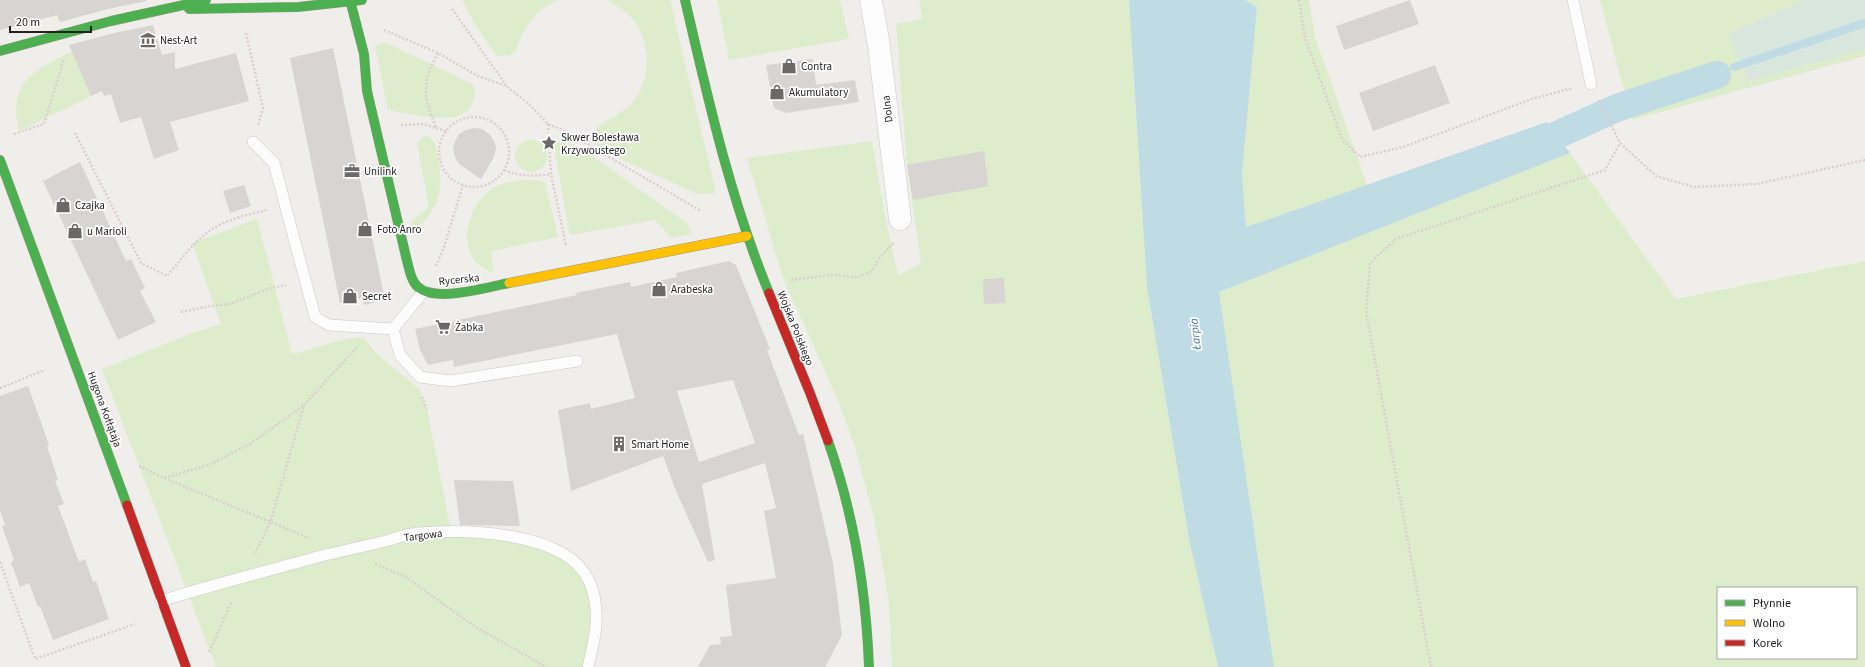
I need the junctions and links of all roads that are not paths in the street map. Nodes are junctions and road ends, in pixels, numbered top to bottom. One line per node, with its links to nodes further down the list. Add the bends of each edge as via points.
1 (149, 0): 9 (lane)
2 (206, 0): 8 (street)
3 (362, 0): 7 (street)
4 (685, 0): 15 (street, Wojska Polskiego, via 724,159)
5 (871, 0): 14 (street, Dolna)
6 (1574, 0): 11 (lane)
7 (351, 1): 8 (street, via 301,8); 16 (street, Rycerska, via 364,54 367,91 407,261 414,283)
8 (170, 9): 9 (street)
9 (152, 12): 10 (street)
10 (0, 51)
11 (1591, 84)
12 (253, 142): 17 (lane, via 274,163 315,317 329,326)
13 (0, 160): 19 (street, Hugona Kołłątaja)
14 (900, 219)
15 (747, 236): 16 (street, Rycerska, via 457,293 439,295); 22 (street, Wojska Polskiego, via 836,464 863,585)
16 (424, 291): 17 (lane)
17 (393, 329): 18 (lane, via 400,355 420,377 450,382)
18 (577, 361)
19 (161, 601): 20 (street, Hugona Kołłątaja); 21 (lane, Targowa, via 417,533 498,533 554,548 576,563 589,580 595,599 597,627)
20 (186, 667)
21 (588, 667)
22 (869, 667)

